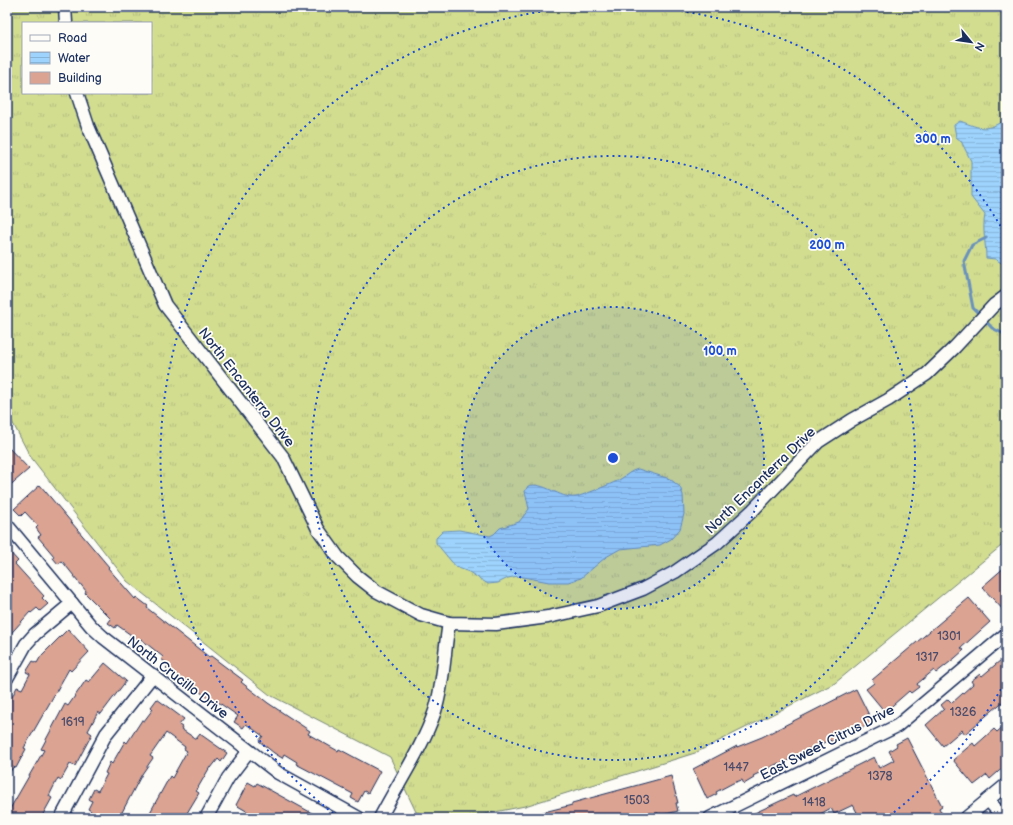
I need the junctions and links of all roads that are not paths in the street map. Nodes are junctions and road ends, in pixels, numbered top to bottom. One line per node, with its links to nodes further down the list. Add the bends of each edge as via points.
1 (65, 7): 2 (street)
2 (66, 22)
3 (77, 94): 7 (street, North Encanterra Drive, via 88,126 165,305 283,457 318,529 343,562 376,591 421,615)
4 (1006, 296): 7 (street, North Encanterra Drive, via 994,304 927,374 818,442 753,510 717,543 675,572 643,589 598,606 548,617 496,624)
5 (7, 525): 6 (street, North Crucillo Drive)
6 (72, 603): 9 (street, North Crucillo Drive, via 102,637); 10 (street, via 26,644)
7 (449, 623): 17 (street, via 435,710 427,732)
8 (1004, 639): 18 (street, East Sweet Citrus Drive, via 897,726)
9 (153, 675): 11 (street, North Crucillo Drive); 14 (street, via 106,734)
10 (7, 678)
11 (248, 752): 15 (street, via 228,778); 16 (street, North Crucillo Drive, via 278,774)
12 (1006, 785): 13 (street)
13 (988, 800): 19 (street); 20 (street)
14 (61, 818)
15 (206, 818)
16 (359, 818)
17 (380, 818)
18 (710, 818)
19 (966, 818)
20 (1004, 818)

